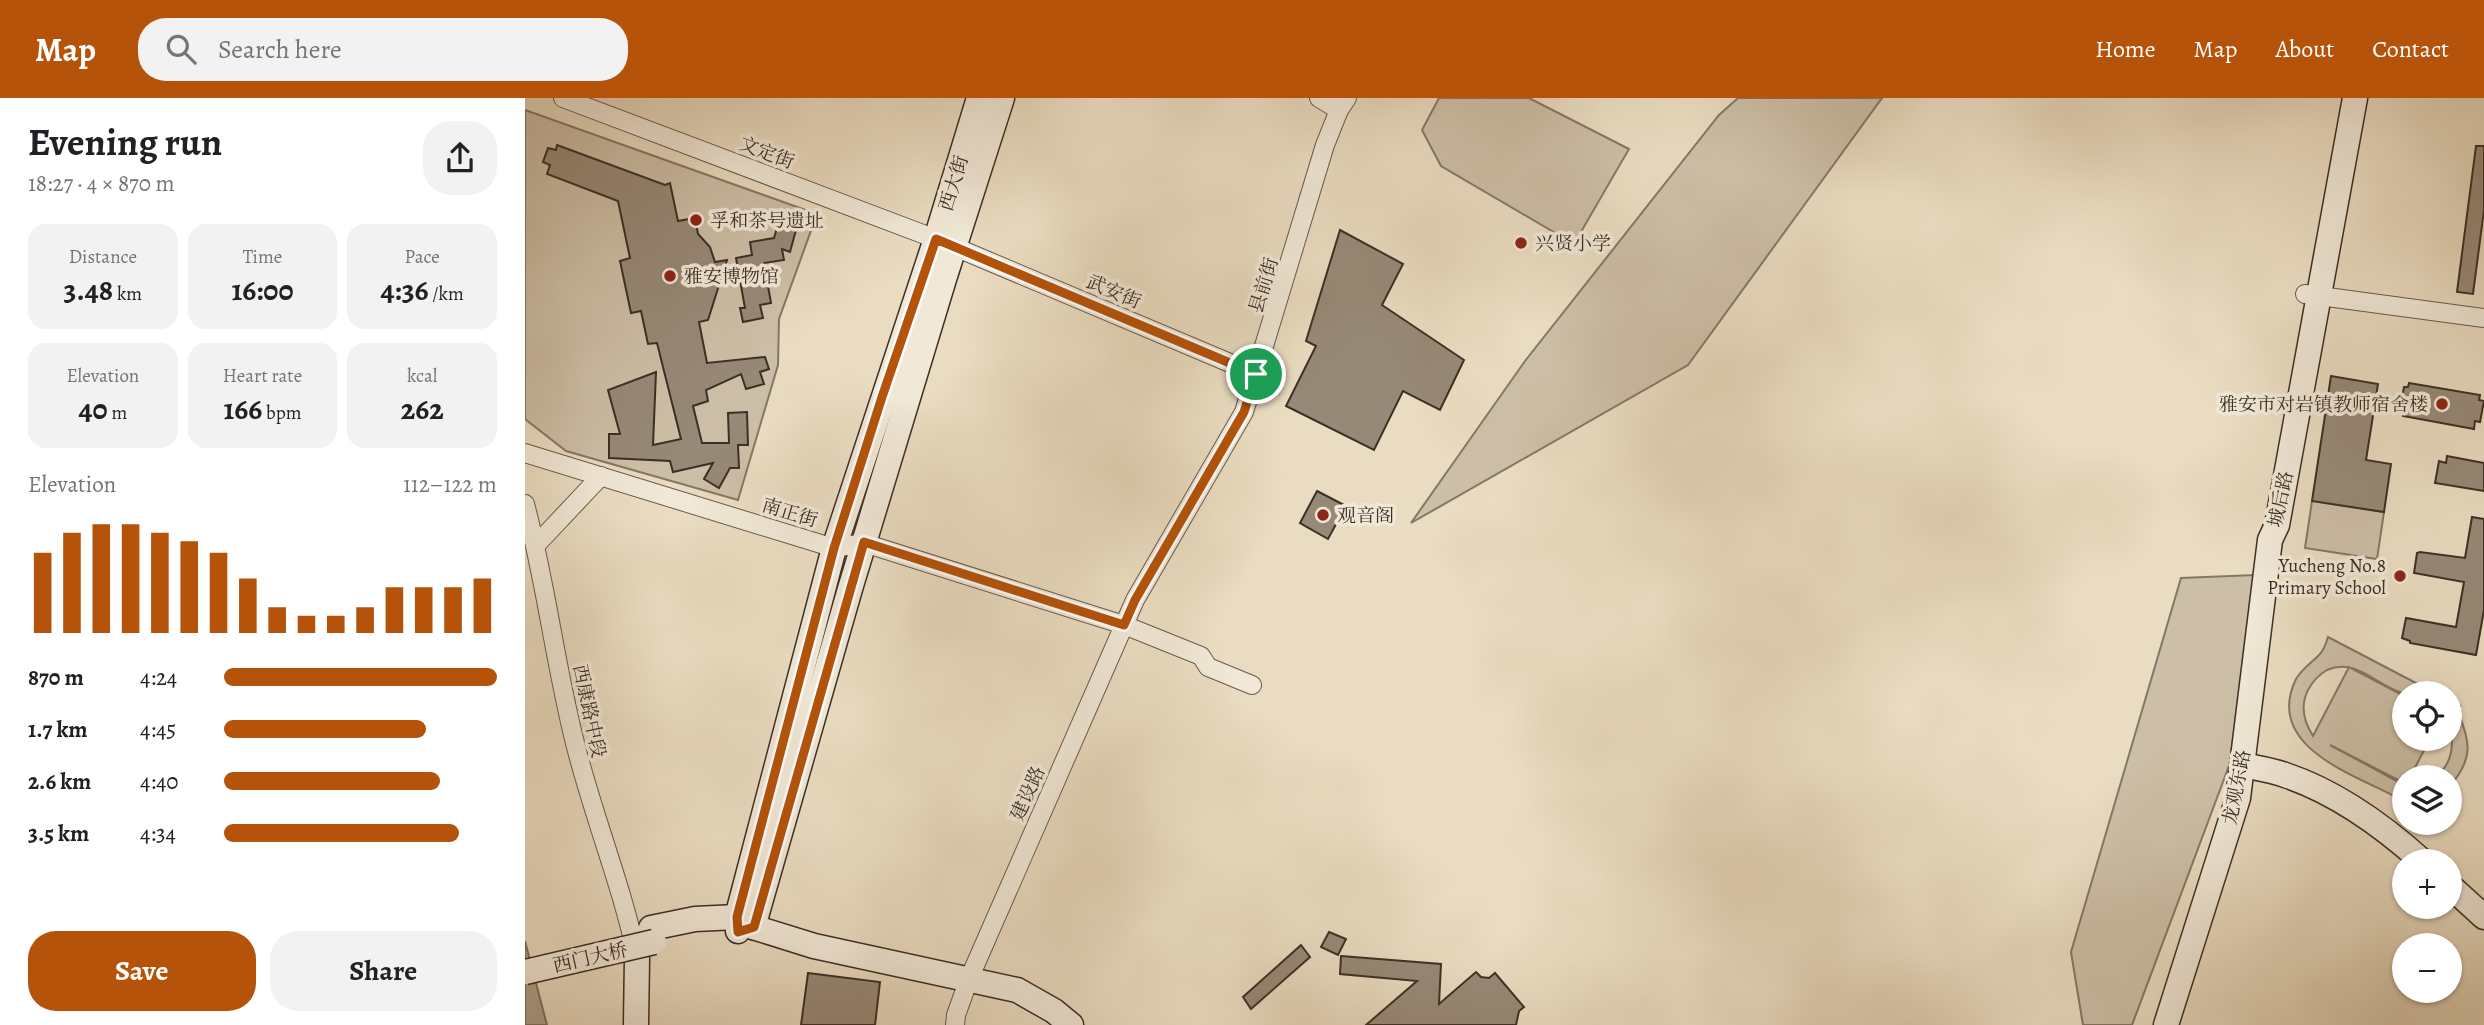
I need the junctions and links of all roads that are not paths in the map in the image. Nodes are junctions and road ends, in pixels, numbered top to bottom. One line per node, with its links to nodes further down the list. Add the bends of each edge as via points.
1 (979, 98): 8 (main road, 西大街)
2 (1002, 98): 8 (main road, 西大街)
3 (1319, 98): 7 (street)
4 (2340, 98): 9 (main road, 城后路)
5 (2355, 98): 9 (main road, 城后路)
6 (575, 99): 8 (street, 文定街)
7 (1343, 104): 11 (street, 县前街, via 1325,145)
8 (946, 243): 11 (street, 武安街); 16 (main road, 西大街, via 944,279); 18 (main road, 西大街, via 882,397)
9 (2312, 295): 10 (street); 15 (main road, 城后路, via 2277,525)
10 (2484, 318)
11 (1256, 374): 19 (street, 县前街, via 1244,412)
12 (525, 453): 13 (street, 南正街)
13 (601, 476): 17 (street); 18 (street, 南正街)
14 (525, 504): 17 (street, 西康路中段)
15 (2270, 540): 21 (main road, 龙观东路)
16 (864, 542): 18 (street, 南正街); 19 (street, 南正街); 25 (main road, 西大街)
17 (536, 545): 26 (street, 西康路中段, via 585,786)
18 (834, 548): 25 (main road, 西大街)
19 (1124, 625): 20 (street, 南正街, via 1201,656 1208,667); 29 (street, 建设路)
20 (1252, 685)
21 (2243, 765): 22 (main road, via 2285,775 2328,794); 33 (main road, 龙观东路, via 2238,798)
22 (2409, 849)
23 (2462, 897): 24 (main road)
24 (2484, 917)
25 (743, 925): 26 (main road, via 695,919); 29 (main road, via 814,946)
26 (643, 937): 27 (main road, 西门大桥); 28 (main road, 西门大桥, bridge); 30 (main road)
27 (525, 957)
28 (525, 972)
29 (969, 979): 31 (street, 建设路); 32 (main road, via 1017,990)
30 (636, 1025)
31 (955, 1025)
32 (1071, 1025)
33 (2166, 1025)

